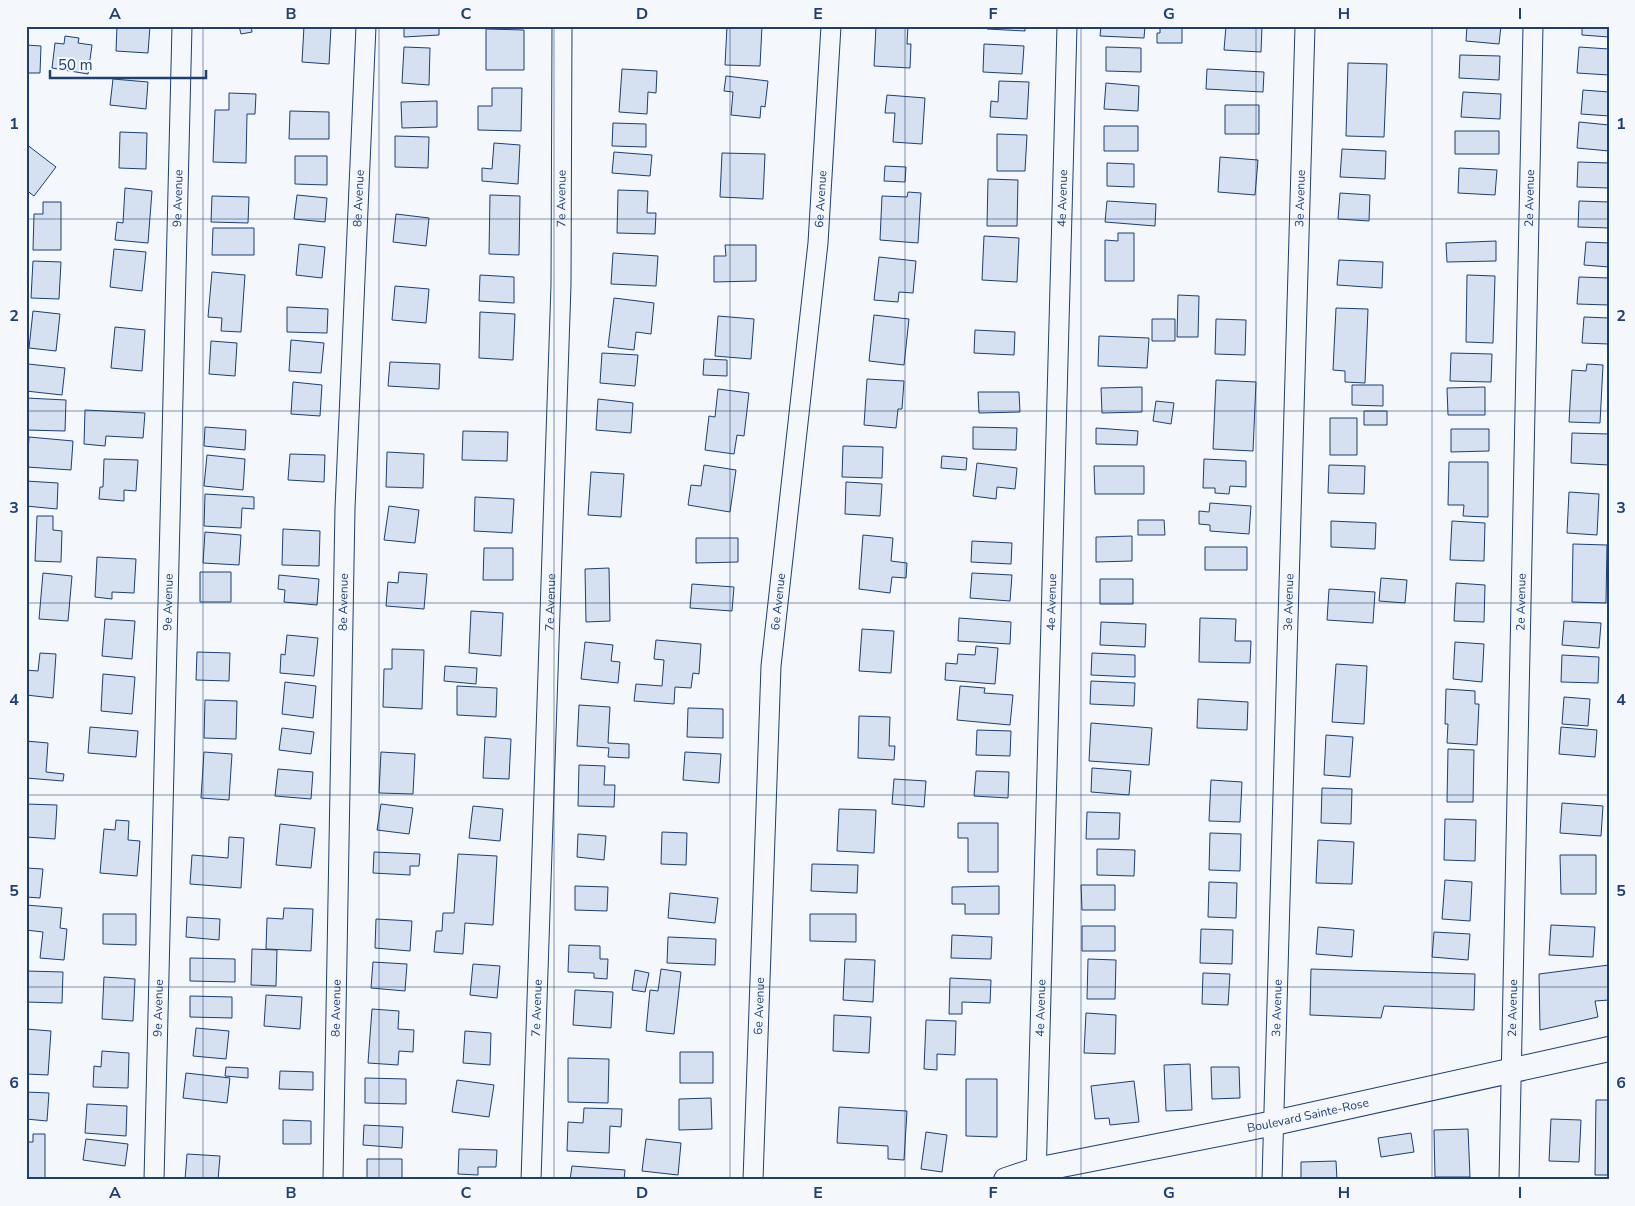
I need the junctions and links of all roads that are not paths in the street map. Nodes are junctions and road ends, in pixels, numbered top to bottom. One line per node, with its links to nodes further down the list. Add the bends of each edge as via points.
1 (182, 26): 12 (street, 9e Avenue)
2 (366, 26): 13 (street, 8e Avenue, via 345,508)
3 (562, 26): 14 (street, 7e Avenue, via 561,284)
4 (831, 26): 15 (street, 6e Avenue, via 818,243 771,666)
5 (1066, 26): 11 (street, 4e Avenue)
6 (1305, 26): 10 (street, 3e Avenue)
7 (1533, 26): 9 (street, 2e Avenue)
8 (1609, 1049): 9 (street, Boulevard Sainte-Rose)
9 (1512, 1071): 10 (street, Boulevard Sainte-Rose); 18 (street, 2e Avenue)
10 (1274, 1123): 11 (street, Boulevard Sainte-Rose); 17 (street, 3e Avenue)
11 (1036, 1175): 16 (street, Boulevard Sainte-Rose)
12 (154, 1180)
13 (333, 1180)
14 (531, 1180)
15 (753, 1180)
16 (1006, 1180)
17 (1272, 1180)
18 (1509, 1180)

